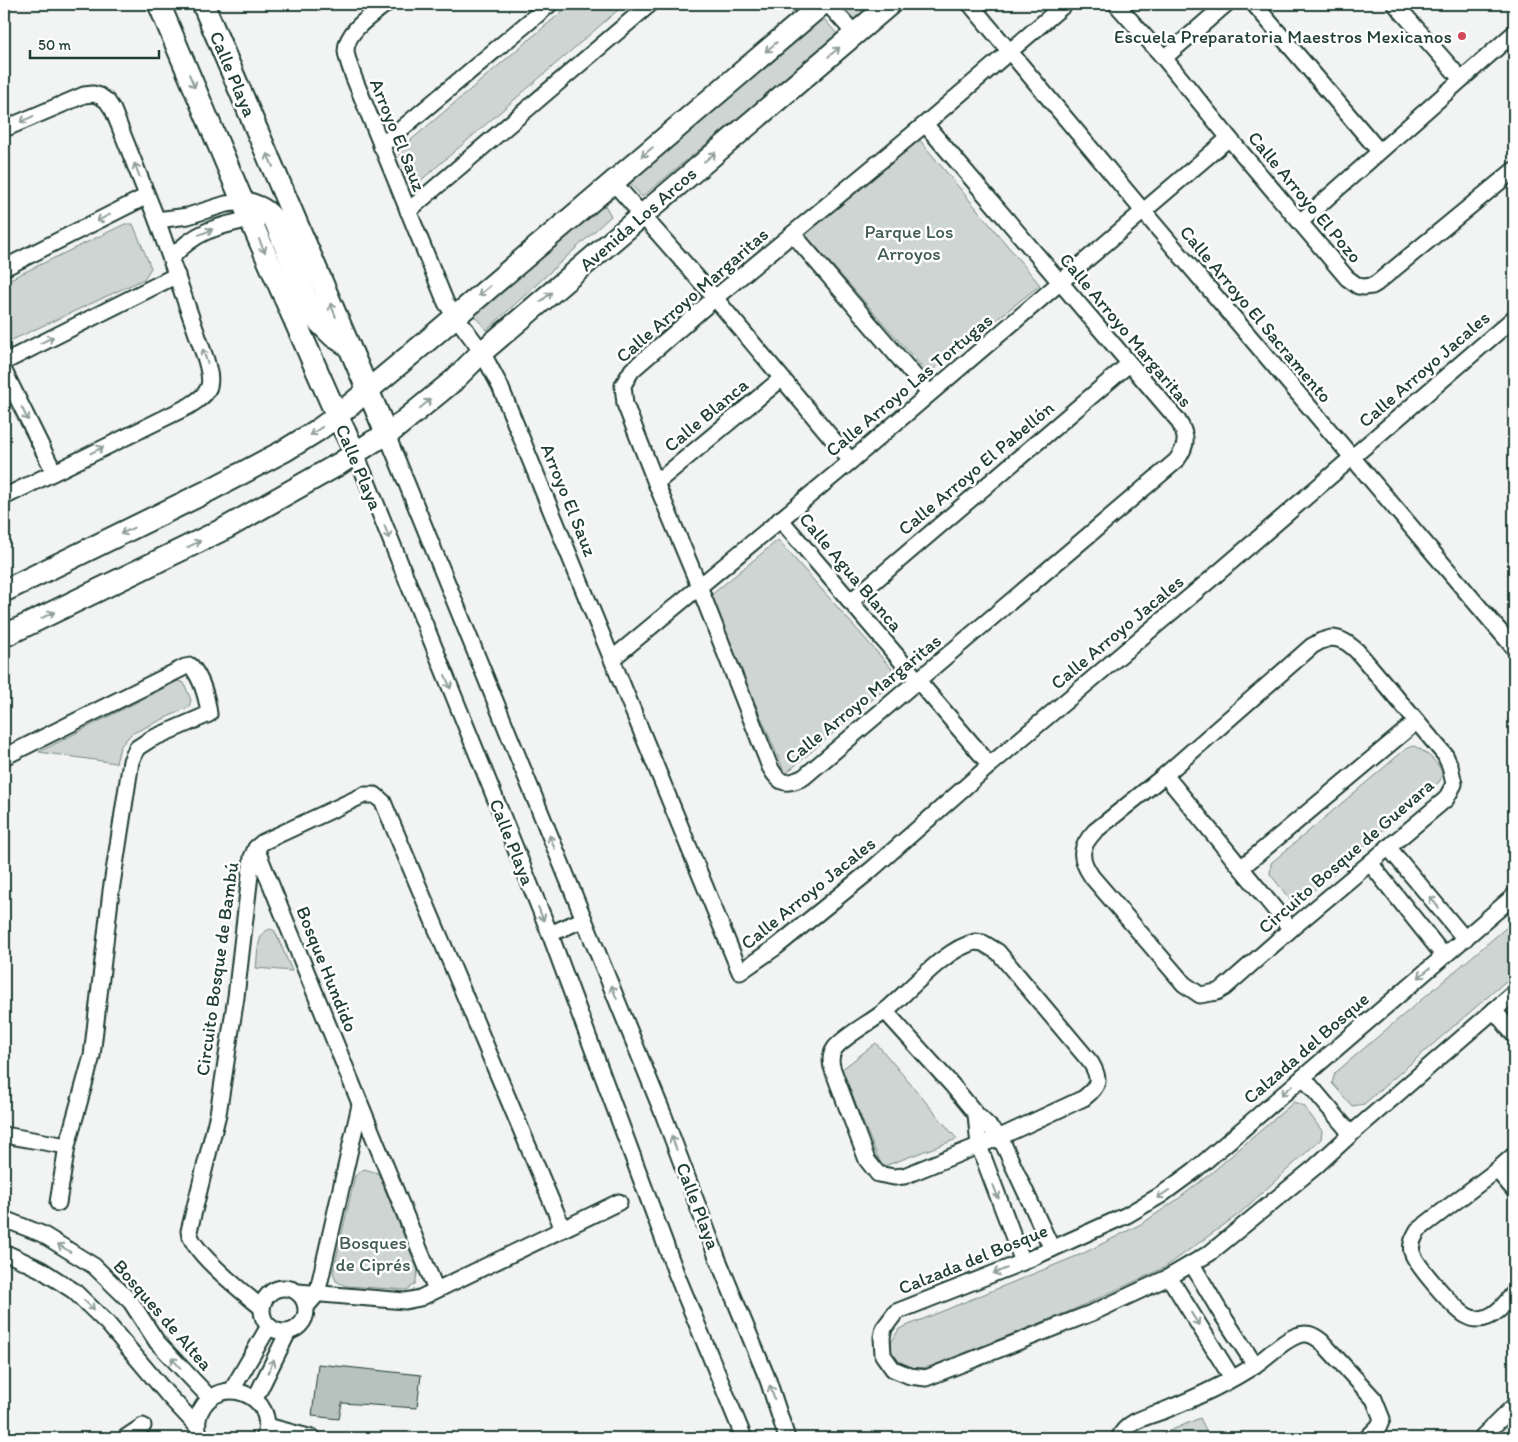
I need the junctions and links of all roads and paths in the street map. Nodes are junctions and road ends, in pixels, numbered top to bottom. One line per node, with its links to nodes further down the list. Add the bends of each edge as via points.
1 (159, 4): 28 (street, Calle Playa, one-way to 28)
2 (203, 4): 42 (street, Calle Playa, one-way to 2)
3 (386, 4): 23 (street, Arroyo El Sauz, via 359,26 347,43 346,52)
4 (550, 4): 23 (street)
5 (650, 4): 29 (street)
6 (822, 4): 26 (street, one-way to 26)
7 (828, 4): 16 (street)
8 (890, 4): 16 (street, Avenida Los Arcos)
9 (970, 4): 17 (street, Calle Arroyo El Sacramento)
10 (1065, 4): 17 (street, Calle Arroyo Margaritas)
11 (1116, 4): 18 (street, Calle Arroyo El Pozo)
12 (1226, 4): 18 (street)
13 (1254, 4): 24 (street)
14 (1395, 4): 19 (street)
15 (1514, 33): 19 (street)
16 (854, 34): 31 (street, Avenida Los Arcos, one-way to 16)
17 (1010, 51): 20 (street, Calle Arroyo Margaritas); 30 (street, Calle Arroyo El Sacramento)
18 (1164, 58): 22 (street, Calle Arroyo El Pozo)
19 (1461, 79): 24 (street)
20 (925, 124): 34 (street, Calle Arroyo Margaritas); 38 (street, Calle Arroyo Margaritas)
21 (4, 129): 27 (street, one-way to 21, via 113,110 100,96 84,95)
22 (1229, 138): 30 (street, Calle Arroyo Las Tortugas); 33 (street, Calle Arroyo El Pozo)
23 (381, 146): 29 (street, Arroyo El Sauz)
24 (1379, 151): 33 (street)
25 (1514, 170): 33 (street, Calle Arroyo El Pozo, via 1372,286 1358,286 1347,278)
26 (614, 180): 31 (street); 40 (street, one-way to 40)
27 (147, 196): 32 (street); 36 (street, one-way to 36)
28 (247, 210): 32 (street, via 226,204 188,216); 35 (street, one-way to 28, via 187,242); 42 (street, via 264,208 271,214 317,320); 50 (street, Calle Playa, one-way to 50)
29 (408, 210): 40 (street, Arroyo El Sauz)
30 (1143, 211): 38 (street, Calle Arroyo Las Tortugas); 53 (street, Calle Arroyo El Sacramento)
31 (643, 214): 39 (street); 43 (street, Avenida Los Arcos, one-way to 31)
32 (158, 220): 35 (street)
33 (1300, 222)
34 (793, 234): 39 (street, Calle Arroyo Margaritas); 49 (street)
35 (171, 258): 37 (street)
36 (4, 268)
37 (176, 275): 44 (street, one-way to 37); 55 (street, one-way to 37, via 189,406 202,398 208,389 211,381 206,360)
38 (1060, 283): 45 (street, Calle Arroyo Margaritas); 49 (street, Calle Arroyo Las Tortugas)
39 (715, 298): 47 (street); 56 (street, Calle Arroyo Margaritas, via 632,370 623,385 625,404)
40 (454, 316): 43 (street, Arroyo El Sauz); 48 (street)
41 (1514, 318): 53 (street, Calle Arroyo Jacales)
42 (347, 346): 48 (street, Calle Playa)
43 (482, 352): 51 (street, Avenida Los Arcos, one-way to 43, via 453,381); 64 (street, Arroyo El Sauz, via 500,386)
44 (4, 362)
45 (1129, 364): 61 (street, Calle Arroyo El Pabellón); 65 (street, Calle Arroyo Margaritas, via 1182,426 1186,442 1181,455)
46 (4, 371): 55 (street, one-way to 55)
47 (782, 379): 54 (street); 56 (street, Calle Blanca)
48 (369, 390): 50 (street); 51 (street, Calle Playa)
49 (929, 393): 54 (street, Calle Arroyo Las Tortugas)
50 (337, 416): 52 (street, Calle Playa); 60 (street, one-way to 60, via 284,451)
51 (387, 435): 52 (street, Avenida Los Arcos); 75 (street, Calle Playa, one-way to 51)
52 (356, 454): 62 (street, Avenida Los Arcos, one-way to 52, via 226,528); 77 (street, Calle Playa, one-way to 77)
53 (1352, 458): 63 (street, Calle Arroyo El Sacramento); 68 (street, Calle Arroyo Jacales)
54 (851, 461): 58 (street, Calle Arroyo Las Tortugas)
55 (54, 472): 57 (street)
56 (656, 483): 59 (street, Calle Arroyo Margaritas)
57 (4, 497)
58 (780, 519): 59 (street, Calle Arroyo Las Tortugas); 61 (street, Calle Agua Blanca)
59 (699, 586): 64 (street, Calle Arroyo Las Tortugas); 65 (street, Calle Arroyo Margaritas, via 770,766 781,781 796,782 804,777)
60 (4, 591)
61 (850, 602): 65 (street, Calle Agua Blanca)
62 (4, 636)
63 (1514, 648)
64 (612, 659): 80 (street, Arroyo El Sauz)
65 (918, 681): 68 (street, Calle Agua Blanca)
66 (1416, 722): 69 (street, Circuito Bosque de Guevara, via 1357,651 1338,638 1331,638 1312,646); 70 (street, Circuito Bosque de Guevara, via 1445,755 1454,784 1446,799); 73 (street)
67 (4, 757): 91 (street, via 185,667 191,666 196,672 208,701 209,714 151,739 137,748 131,761 111,891 92,1056)
68 (990, 765): 80 (street, Calle Arroyo Jacales, via 871,870)
69 (1165, 776): 73 (street); 76 (street, Circuito Bosque de Guevara, via 1088,838 1082,854 1092,877 1184,984 1200,995 1224,988)
70 (1388, 847): 72 (street, Circuito Bosque de Guevara); 78 (street, one-way to 70)
71 (256, 848): 86 (street, Bosque Hundido); 99 (street, Circuito Bosque de Bambú, via 262,842 364,795 375,795 383,802); 105 (street, Circuito Bosque de Bambú, via 252,857 218,1114 189,1231 191,1242)
72 (1370, 863): 76 (street, Circuito Bosque de Guevara); 79 (street)
73 (1241, 868): 76 (street)
74 (1514, 896): 78 (street, Calzada del Bosque)
75 (584, 919): 77 (street); 127 (street, Calle Playa, one-way to 75, via 768,1380)
76 (1291, 929)
77 (550, 934): 126 (street, Calle Playa, via 676,1273)
78 (1465, 939): 79 (street, Calzada del Bosque)
79 (1444, 956): 85 (street, Calzada del Bosque, one-way to 85)
80 (740, 972)
81 (1514, 994): 82 (street, Calzada del Bosque)
82 (1494, 1010): 84 (street); 88 (street, Calzada del Bosque)
83 (885, 1011): 87 (street); 90 (street, via 958,948 975,942 991,946 998,952 1091,1063 1098,1080 1084,1098); 92 (street, via 835,1049 831,1062 872,1168 885,1176 904,1176)
84 (1514, 1035)
85 (1303, 1077): 88 (street); 100 (street, Calzada del Bosque, one-way to 100, via 1195,1170 1161,1195 1127,1215)
86 (360, 1105): 106 (street, Bosque Hundido); 110 (street)
87 (976, 1114): 90 (street); 92 (street)
88 (1352, 1134): 103 (street, Calzada del Bosque, via 1236,1233)
89 (4, 1135): 91 (street)
90 (1000, 1137): 92 (street); 100 (street)
91 (67, 1146): 97 (street)
92 (979, 1146): 102 (street, one-way to 102)
93 (1514, 1156): 94 (street)
94 (1497, 1170): 95 (street); 109 (street, via 1418,1230 1411,1250 1420,1266 1466,1316 1485,1318)
95 (1514, 1190)
96 (620, 1202): 99 (street)
97 (58, 1203)
98 (4, 1219): 118 (street, Bosques de Altea, one-way to 98, via 158,1342 131,1302 94,1266 42,1234)
99 (563, 1229): 106 (street)
100 (1052, 1249): 102 (street, Calzada del Bosque)
101 (4, 1252): 122 (street, one-way to 122, via 40,1269 74,1291 108,1324)
102 (1023, 1262): 104 (street, Calzada del Bosque, one-way to 104, via 896,1312 884,1328 882,1337 886,1362 901,1373 926,1378 1094,1312)
103 (1192, 1264): 104 (street, Calzada del Bosque); 115 (street)
104 (1169, 1277): 116 (street, one-way to 116)
105 (240, 1290): 108 (street); 112 (street, Circuito Bosque de Bambú)
106 (436, 1290): 110 (street, via 406,1301)
107 (298, 1292): 108 (street, via 283,1288); 110 (street); 111 (street)
108 (270, 1293): 112 (street)
109 (1514, 1293)
110 (317, 1294): 111 (street)
111 (306, 1307): 114 (street, via 304,1321)
112 (262, 1308): 113 (street)
113 (268, 1326): 114 (street); 117 (street)
114 (288, 1332): 119 (street, one-way to 114)
115 (1255, 1365): 116 (street); 129 (street, via 1289,1340 1314,1335 1374,1399 1382,1419)
116 (1232, 1378): 128 (street, via 1131,1423)
117 (232, 1390): 118 (street); 119 (street)
118 (210, 1398): 122 (street, via 199,1416)
119 (255, 1399): 123 (street, via 266,1416)
120 (1514, 1406): 130 (street)
121 (143, 1426): 124 (street)
122 (199, 1432)
123 (266, 1432): 125 (street)
124 (125, 1438)
125 (312, 1438)
126 (744, 1438)
127 (787, 1438)
128 (1119, 1438)
129 (1367, 1438)
130 (1482, 1438)

